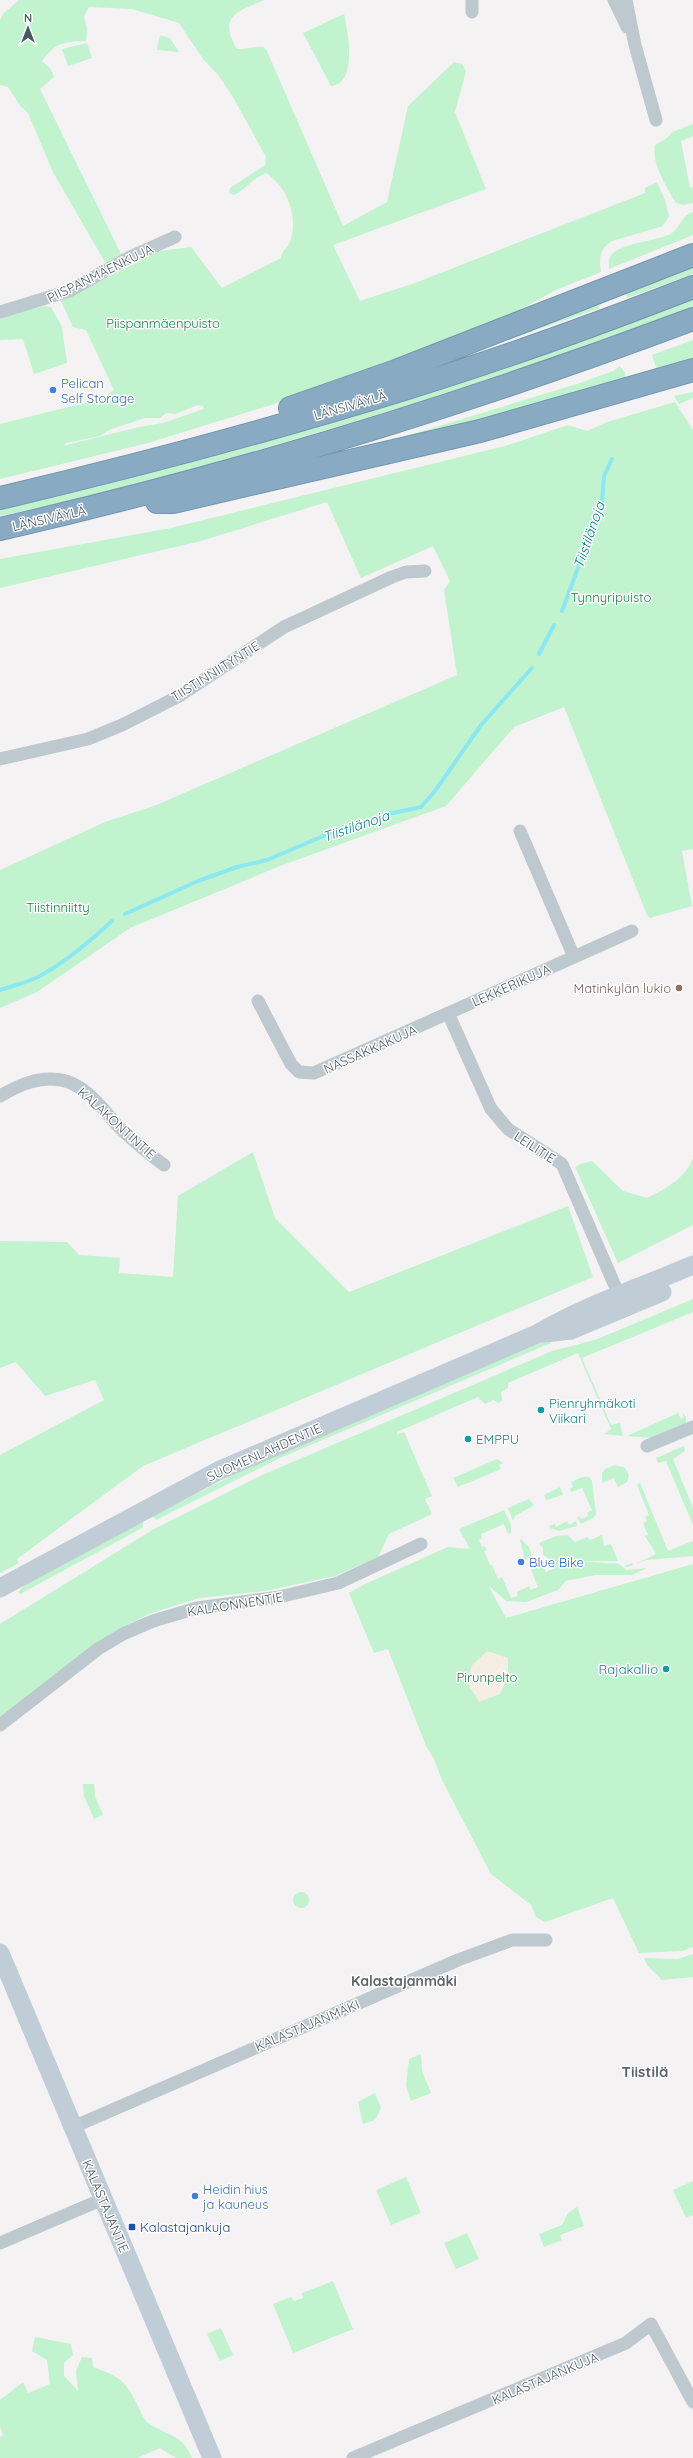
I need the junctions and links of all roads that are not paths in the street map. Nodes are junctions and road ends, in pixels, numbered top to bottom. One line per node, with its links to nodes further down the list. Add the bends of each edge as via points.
1 (614, 0): 3 (street)
2 (626, 0): 3 (street)
3 (635, 45): 4 (street)
4 (656, 120)
5 (175, 237): 10 (street, PIISPANMÄENKUJA, via 130,257 69,291)
6 (693, 243): 8 (highway)
7 (693, 254): 8 (highway)
8 (634, 277): 15 (highway, via 396,371 263,417)
9 (693, 288): 15 (highway, LÄNSIVÄYLÄ, via 405,389)
10 (0, 312)
11 (693, 319): 17 (highway, LÄNSIVÄYLÄ, via 602,354 406,420)
12 (693, 370): 14 (highway)
13 (693, 380): 14 (highway)
14 (655, 381): 17 (highway, via 480,431 173,502)
15 (182, 452): 16 (highway, LÄNSIVÄYLÄ)
16 (0, 498)
17 (110, 504): 18 (highway, LÄNSIVÄYLÄ)
18 (0, 529)
19 (424, 571): 20 (street, TIISTINNIITYNTIE, via 406,572 392,577 284,627 179,696 122,725 88,739)
20 (0, 759)
21 (520, 831): 23 (street)
22 (632, 931): 23 (street, LEKKERIKUJA)
23 (574, 957): 25 (street, LEKKERIKUJA)
24 (258, 1001): 25 (street, NASSAKKAKUJA, via 291,1064 298,1072 307,1073 322,1070)
25 (448, 1013): 30 (street, LEILITIE, via 491,1109 499,1120 508,1129 562,1164)
26 (0, 1096): 27 (street, KALAKONTINTIE, via 33,1081 48,1079 62,1080 78,1086 146,1152)
27 (164, 1165)
28 (693, 1265): 30 (main road, SUOMENLAHDENTIE)
29 (693, 1278): 30 (main road, SUOMENLAHDENTIE)
30 (622, 1301): 34 (main road, SUOMENLAHDENTIE, via 567,1317 537,1334 218,1471)
31 (693, 1427): 32 (street)
32 (647, 1446)
33 (421, 1544): 35 (street, KALAONNENTIE, via 338,1583 279,1597 197,1608 153,1621 123,1634 98,1649)
34 (0, 1588)
35 (0, 1725)
36 (546, 1940): 38 (street, KALASTAJANMÄKI, via 512,1940 458,1960)
37 (0, 1954): 38 (main road, KALASTAJANTIE)
38 (73, 2127): 39 (main road, KALASTAJANTIE)
39 (103, 2199): 40 (street); 42 (main road, KALASTAJANTIE)
40 (0, 2243)
41 (693, 2402): 43 (street, KALASTAJANKUJA, via 651,2324 626,2343)
42 (212, 2458)
43 (353, 2458)

